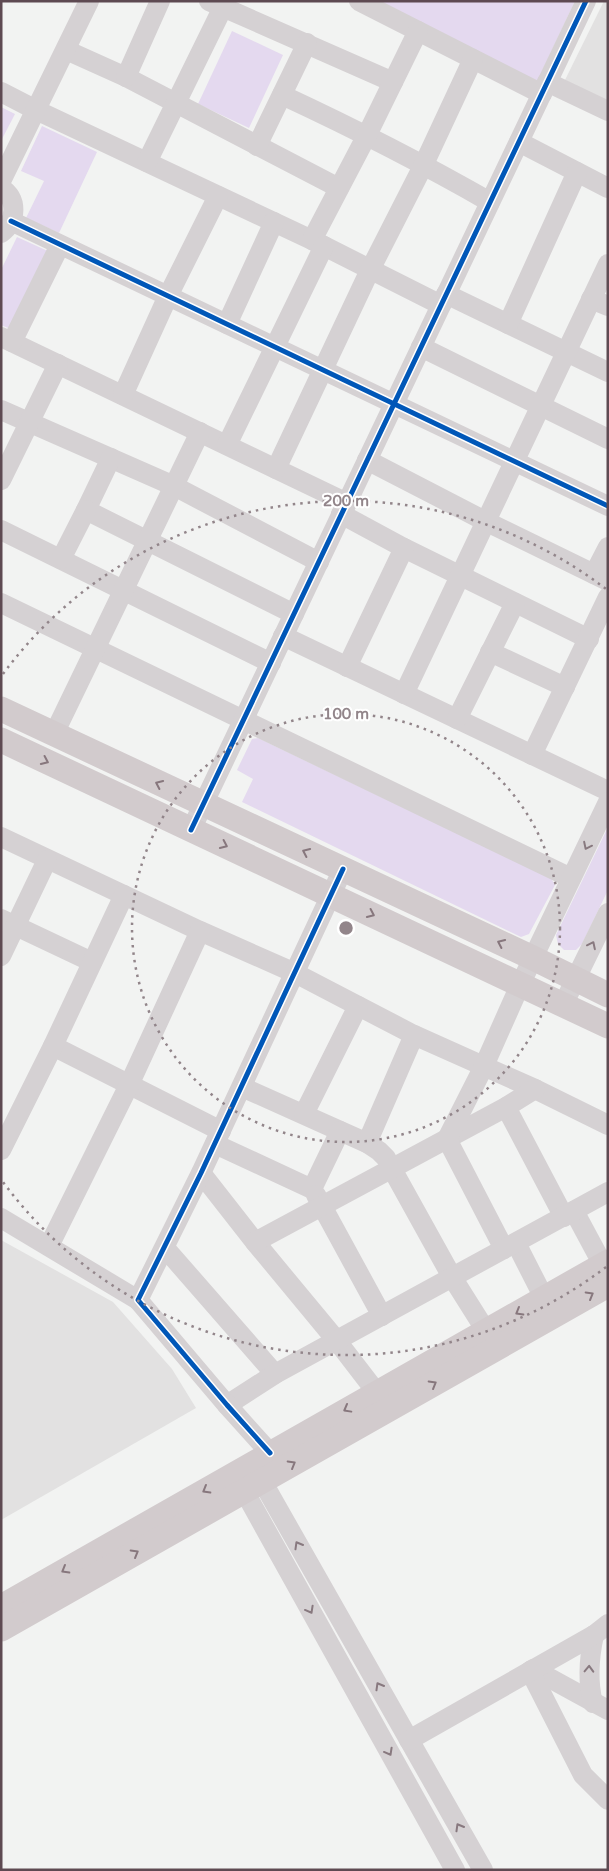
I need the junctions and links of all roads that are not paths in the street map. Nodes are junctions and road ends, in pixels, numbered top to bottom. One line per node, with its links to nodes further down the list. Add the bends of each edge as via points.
1 (160, 1): 10 (street)
2 (360, 1): 6 (street)
3 (586, 1): 12 (street)
4 (88, 2): 8 (street)
5 (219, 3): 7 (street); 15 (street)
6 (418, 31): 9 (street); 11 (street)
7 (307, 43): 11 (street); 14 (street)
8 (66, 50): 10 (street); 16 (street)
9 (472, 59): 12 (street); 22 (street)
10 (126, 77): 15 (street)
11 (393, 82): 18 (street)
12 (544, 88): 17 (street); 19 (street)
13 (1, 92): 16 (street)
14 (282, 95): 18 (street); 20 (street)
15 (177, 103): 20 (street); 21 (street)
16 (36, 110): 21 (street); 24 (street)
17 (608, 111)
18 (367, 135): 22 (street); 26 (street)
19 (519, 142): 23 (street); 29 (street)
20 (258, 146): 26 (street)
21 (146, 162): 28 (street)
22 (424, 164): 29 (street); 35 (street)
23 (577, 172): 27 (street); 40 (street)
24 (1, 181)
25 (1, 188): 31 (street, via 13,205 14,213)
26 (339, 188): 32 (street)
27 (608, 188)
28 (218, 196): 30 (street); 36 (street)
29 (490, 202): 37 (street)
30 (274, 222): 32 (street); 39 (street)
31 (6, 227): 33 (street)
32 (318, 243): 35 (street); 42 (street)
33 (60, 245): 36 (street); 41 (street)
34 (608, 264): 38 (street)
35 (370, 270): 37 (street); 46 (street)
36 (168, 296): 39 (street); 48 (street)
37 (444, 300): 40 (street); 43 (street)
38 (599, 303): 44 (street)
39 (227, 324): 42 (street)
40 (508, 324): 44 (street)
41 (7, 340): 45 (street)
42 (274, 347): 46 (street); 55 (street)
43 (421, 347): 49 (street); 50 (street)
44 (566, 353): 47 (street); 50 (street)
45 (58, 364): 48 (street); 52 (street)
46 (324, 370): 49 (street); 59 (street)
47 (608, 372)
48 (123, 395): 53 (street)
49 (394, 404): 57 (street); 58 (street)
50 (540, 405): 54 (street); 58 (street)
51 (1, 410): 52 (street)
52 (30, 422): 56 (street); 60 (street)
53 (200, 432): 55 (street); 61 (street)
54 (608, 439)
55 (227, 446): 59 (street)
56 (111, 458): 61 (street); 64 (street)
57 (368, 460): 63 (street); 65 (street)
58 (514, 462): 62 (street); 65 (street)
59 (276, 469): 63 (street)
60 (1, 480)
61 (174, 486): 67 (street); 71 (street)
62 (608, 506)
63 (344, 508): 68 (street); 71 (street)
64 (86, 510): 67 (street); 70 (street)
65 (486, 521): 72 (street); 73 (street)
66 (1, 530): 70 (street)
67 (148, 540): 74 (street); 78 (street)
68 (404, 548): 72 (street); 84 (street)
69 (608, 548): 73 (street)
70 (61, 559): 74 (street)
71 (319, 562): 78 (street)
72 (459, 575): 76 (street); 86 (street)
73 (601, 578)
74 (123, 590): 81 (street); 83 (street)
75 (608, 597): 80 (street)
76 (515, 602): 80 (street); 82 (street)
77 (1, 603): 81 (street)
78 (294, 614): 79 (street)
79 (284, 636): 83 (street); 84 (street)
80 (589, 639): 85 (street)
81 (95, 648): 89 (street); 90 (street)
82 (490, 652): 85 (street); 88 (street)
83 (271, 663): 89 (street)
84 (347, 667): 86 (street)
85 (565, 687): 92 (street)
86 (404, 694): 88 (street)
87 (1, 709): 90 (main road)
88 (457, 719): 92 (street)
89 (244, 720): 95 (street); 100 (street)
90 (54, 734): 95 (main road, one-way to 90)
91 (1, 740): 96 (main road, one-way to 96)
92 (532, 755): 93 (street)
93 (608, 791)
94 (608, 802): 100 (street, one-way to 100)
95 (203, 804): 96 (street); 99 (main road, one-way to 95)
96 (191, 830): 102 (main road, one-way to 102)
97 (1, 837): 98 (street)
98 (48, 860): 101 (street); 104 (street)
99 (343, 869): 102 (street); 107 (main road, one-way to 99)
100 (571, 878): 107 (street)
101 (124, 895): 105 (street); 108 (street)
102 (331, 895): 109 (street); 111 (main road, one-way to 111)
103 (608, 913): 110 (street, one-way to 103)
104 (9, 922): 106 (street); 108 (street)
105 (200, 931): 109 (street); 119 (street)
106 (1, 956)
107 (533, 958): 110 (main road); 111 (street)
108 (92, 962): 117 (street)
109 (295, 974): 114 (street); 120 (street)
110 (576, 980): 112 (main road); 113 (street)
111 (520, 984): 113 (main road); 118 (street)
112 (608, 995)
113 (564, 1005): 115 (main road)
114 (358, 1006): 116 (street); 123 (street)
115 (608, 1026)
116 (414, 1034): 118 (street); 129 (street)
117 (53, 1046): 119 (street); 124 (street)
118 (484, 1066): 121 (street); 128 (street)
119 (129, 1085): 127 (street); 139 (street)
120 (242, 1087): 123 (street); 127 (street)
121 (535, 1089): 122 (street); 125 (street)
122 (506, 1107): 128 (street); 136 (street)
123 (304, 1114): 126 (street)
124 (9, 1118): 130 (street)
125 (608, 1125)
126 (340, 1131): 129 (street); 133 (street)
127 (218, 1137): 132 (street); 133 (street)
128 (446, 1139): 131 (street); 140 (street)
129 (367, 1143): 131 (street, via 386,1158)
130 (1, 1150)
131 (392, 1169): 135 (street); 143 (street)
132 (202, 1173): 138 (street); 141 (street)
133 (312, 1189): 135 (street)
134 (608, 1192): 136 (street)
135 (323, 1207): 138 (street); 146 (street)
136 (569, 1214): 140 (street); 142 (street)
137 (1, 1218): 139 (street)
138 (255, 1242): 148 (street)
139 (49, 1246): 145 (street)
140 (510, 1246): 143 (street); 144 (street)
141 (165, 1248): 145 (street); 149 (street)
142 (606, 1271): 144 (main road); 153 (main road, one-way to 142)
143 (452, 1277): 146 (street); 147 (street)
144 (544, 1298): 147 (main road, one-way to 147)
145 (138, 1300): 151 (street)
146 (382, 1316): 148 (street)
147 (486, 1331): 150 (main road)
148 (337, 1341): 149 (street); 150 (street)
149 (275, 1374): 151 (street)
150 (377, 1393): 152 (main road, one-way to 152)
151 (227, 1405): 152 (street)
152 (270, 1453): 153 (main road)
153 (247, 1482): 154 (main road, one-way to 154); 155 (main road, one-way to 153); 159 (street, one-way to 153); 161 (street, one-way to 161)
154 (1, 1607)
155 (1, 1629)
156 (601, 1629): 157 (street); 158 (street, one-way to 156, via 589,1687 589,1670)
157 (532, 1670): 158 (street); 159 (street); 160 (street, via 583,1775)
158 (600, 1707)
159 (410, 1740): 162 (street, one-way to 159)
160 (608, 1800)
161 (455, 1870)
162 (483, 1870)

